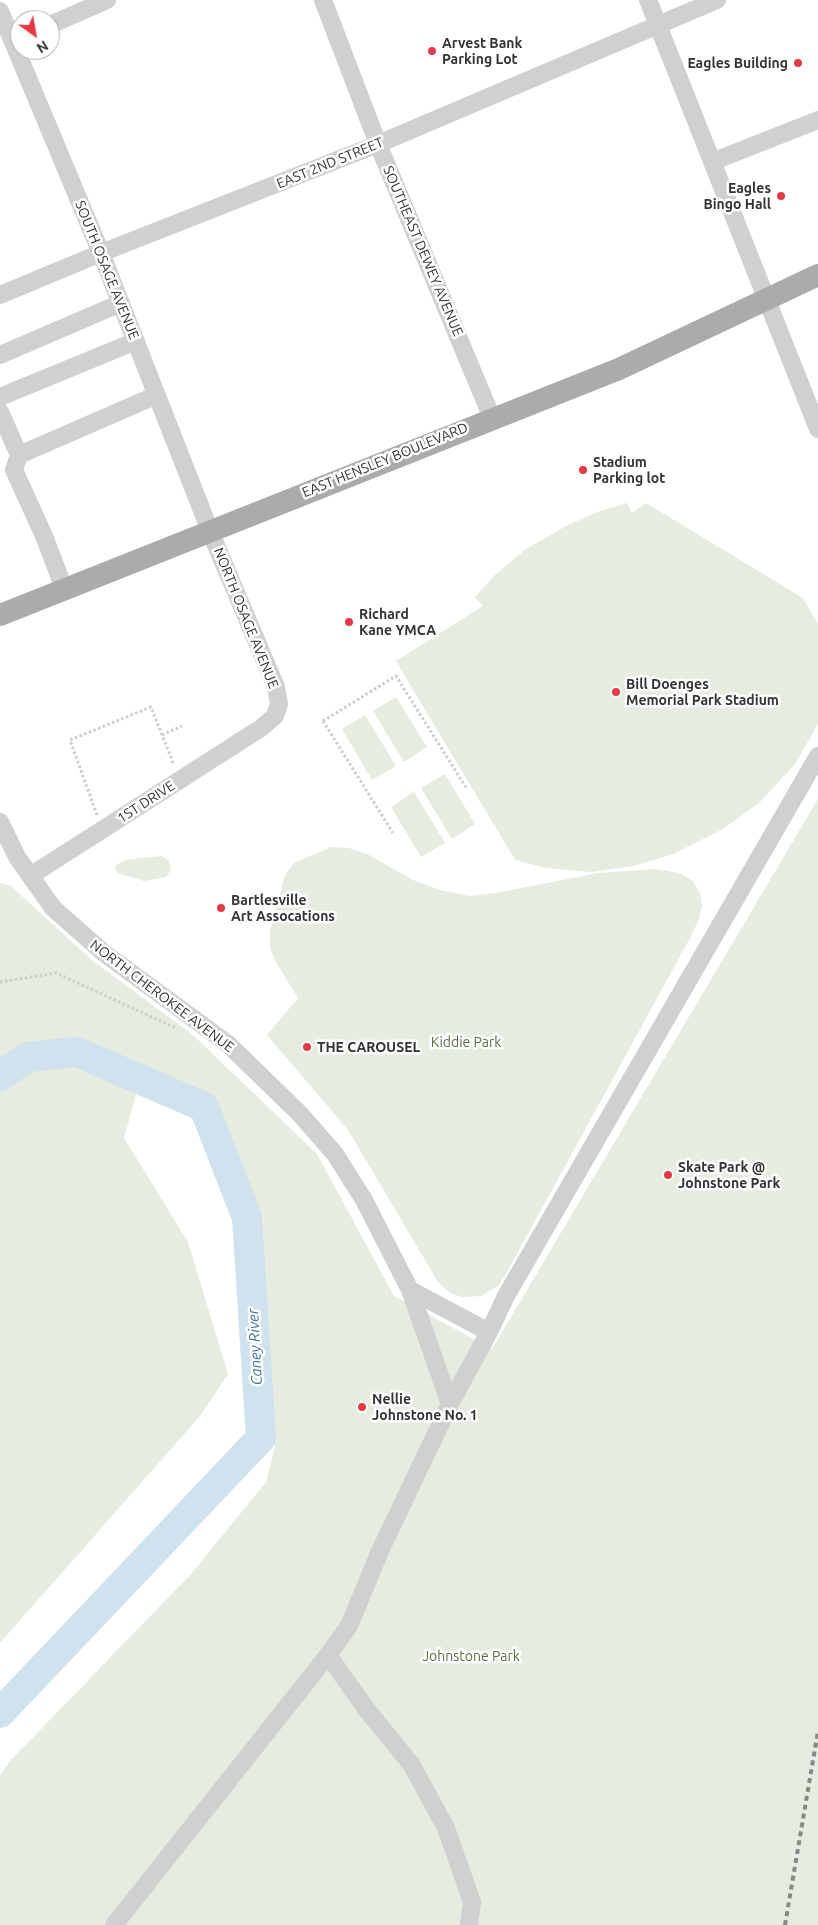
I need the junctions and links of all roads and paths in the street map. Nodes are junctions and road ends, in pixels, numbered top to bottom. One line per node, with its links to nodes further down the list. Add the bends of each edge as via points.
1 (107, 0): 6 (street)
2 (323, 0): 11 (street, SOUTHEAST DEWEY AVENUE)
3 (648, 0): 7 (street)
4 (717, 0): 7 (street, EAST 2ND STREET)
5 (0, 12): 8 (street, SOUTH OSAGE AVENUE)
6 (60, 21)
7 (658, 24): 11 (street, EAST 2ND STREET); 12 (street)
8 (10, 40)
9 (18, 60): 13 (street, SOUTH OSAGE AVENUE)
10 (818, 120): 12 (street)
11 (378, 144): 13 (street, EAST 2ND STREET); 23 (street, SOUTHEAST DEWEY AVENUE)
12 (714, 161): 16 (street)
13 (101, 253): 15 (street, EAST 2ND STREET); 17 (street, SOUTH OSAGE AVENUE)
14 (818, 274): 16 (main road, EAST HENSLEY BOULEVARD)
15 (0, 295)
16 (767, 297): 23 (main road, EAST HENSLEY BOULEVARD, via 619,369); 24 (street)
17 (121, 303): 18 (street, SOUTH OSAGE AVENUE); 19 (street)
18 (136, 341): 20 (street, SOUTH OSAGE AVENUE); 21 (street)
19 (0, 355)
20 (157, 395): 25 (street); 26 (street, SOUTH OSAGE AVENUE)
21 (0, 397)
22 (0, 412): 25 (street)
23 (492, 418): 26 (main road, EAST HENSLEY BOULEVARD)
24 (818, 429)
25 (19, 455): 27 (street, via 14,470)
26 (210, 531): 27 (main road, EAST HENSLEY BOULEVARD); 30 (street, NORTH OSAGE AVENUE, via 276,687 279,704 275,716)
27 (66, 591): 28 (main road, EAST HENSLEY BOULEVARD)
28 (0, 615)
29 (182, 726): 31 (path)
30 (262, 728): 38 (street, 1ST DRIVE)
31 (162, 735): 33 (path); 35 (path, via 151,707 70,740)
32 (818, 756): 42 (street, via 506,1296)
33 (175, 768)
34 (467, 789): 37 (path, via 396,676 323,721)
35 (97, 817)
36 (0, 822): 38 (street, NORTH CHEROKEE AVENUE)
37 (393, 833)
38 (30, 876): 41 (street, NORTH CHEROKEE AVENUE, via 53,908 75,928 228,1044 300,1114 336,1154 364,1200)
39 (0, 982): 40 (path, via 56,973)
40 (184, 1031)
41 (410, 1290): 42 (street); 43 (street, NORTH CHEROKEE AVENUE)
42 (489, 1332): 43 (street)
43 (450, 1404): 44 (street, via 380,1551 349,1626)
44 (328, 1655): 45 (street); 46 (street, via 411,1764 446,1828 472,1902)
45 (114, 1925)
46 (469, 1925)

